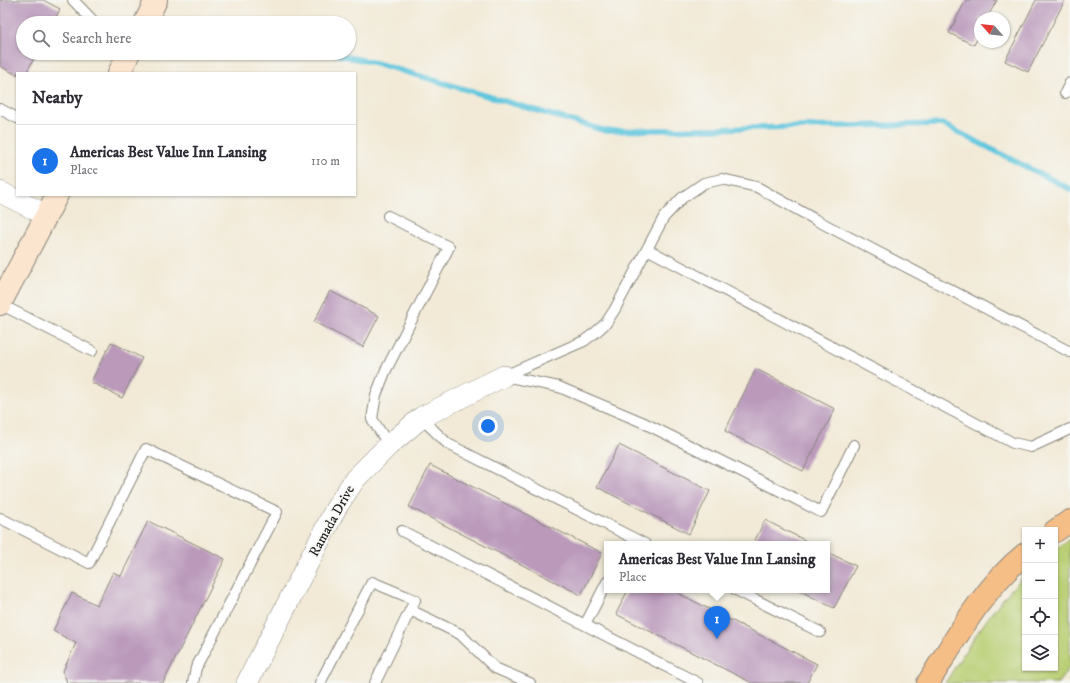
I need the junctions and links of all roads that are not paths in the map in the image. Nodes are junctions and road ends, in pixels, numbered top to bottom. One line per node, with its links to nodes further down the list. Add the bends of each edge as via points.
1 (73, 0): 3 (lane)
2 (156, 0): 4 (street)
3 (88, 16)
4 (148, 16)
5 (126, 60): 6 (street)
6 (120, 72)
7 (1070, 83): 8 (lane)
8 (1065, 93)
9 (0, 109): 10 (lane)
10 (16, 117)
11 (0, 192): 13 (street)
12 (56, 196): 13 (street)
13 (46, 215): 16 (street)
14 (388, 216): 23 (lane, via 449,247 385,372 376,395 372,420)
15 (646, 249): 18 (lane, via 664,217 682,198 704,183 722,179 757,187); 19 (lane, via 615,309 596,332 584,341); 21 (lane, via 1013,443 1031,447)
16 (0, 304): 17 (lane)
17 (92, 351)
18 (1070, 352)
19 (504, 376): 20 (street, Ramada Drive); 22 (lane, via 559,387 642,422 820,512)
20 (421, 418): 23 (street, Ramada Drive); 28 (lane, via 448,444)
21 (1070, 429)
22 (854, 444)
23 (389, 445): 36 (street, Ramada Drive, via 356,479 336,508)
24 (0, 518): 35 (lane, via 88,563 146,449 277,512 196,668)
25 (1070, 521): 26 (highway)
26 (1058, 528)
27 (402, 531): 33 (lane)
28 (628, 540)
29 (1022, 557): 41 (highway, via 984,597)
30 (604, 588): 33 (lane)
31 (742, 593): 34 (lane)
32 (410, 610): 37 (lane, via 415,600 372,582); 38 (lane); 39 (lane, via 460,634 494,668)
33 (585, 625): 40 (lane)
34 (820, 632)
35 (193, 683)
36 (247, 683)
37 (320, 683)
38 (375, 683)
39 (530, 683)
40 (698, 683)
41 (928, 683)

